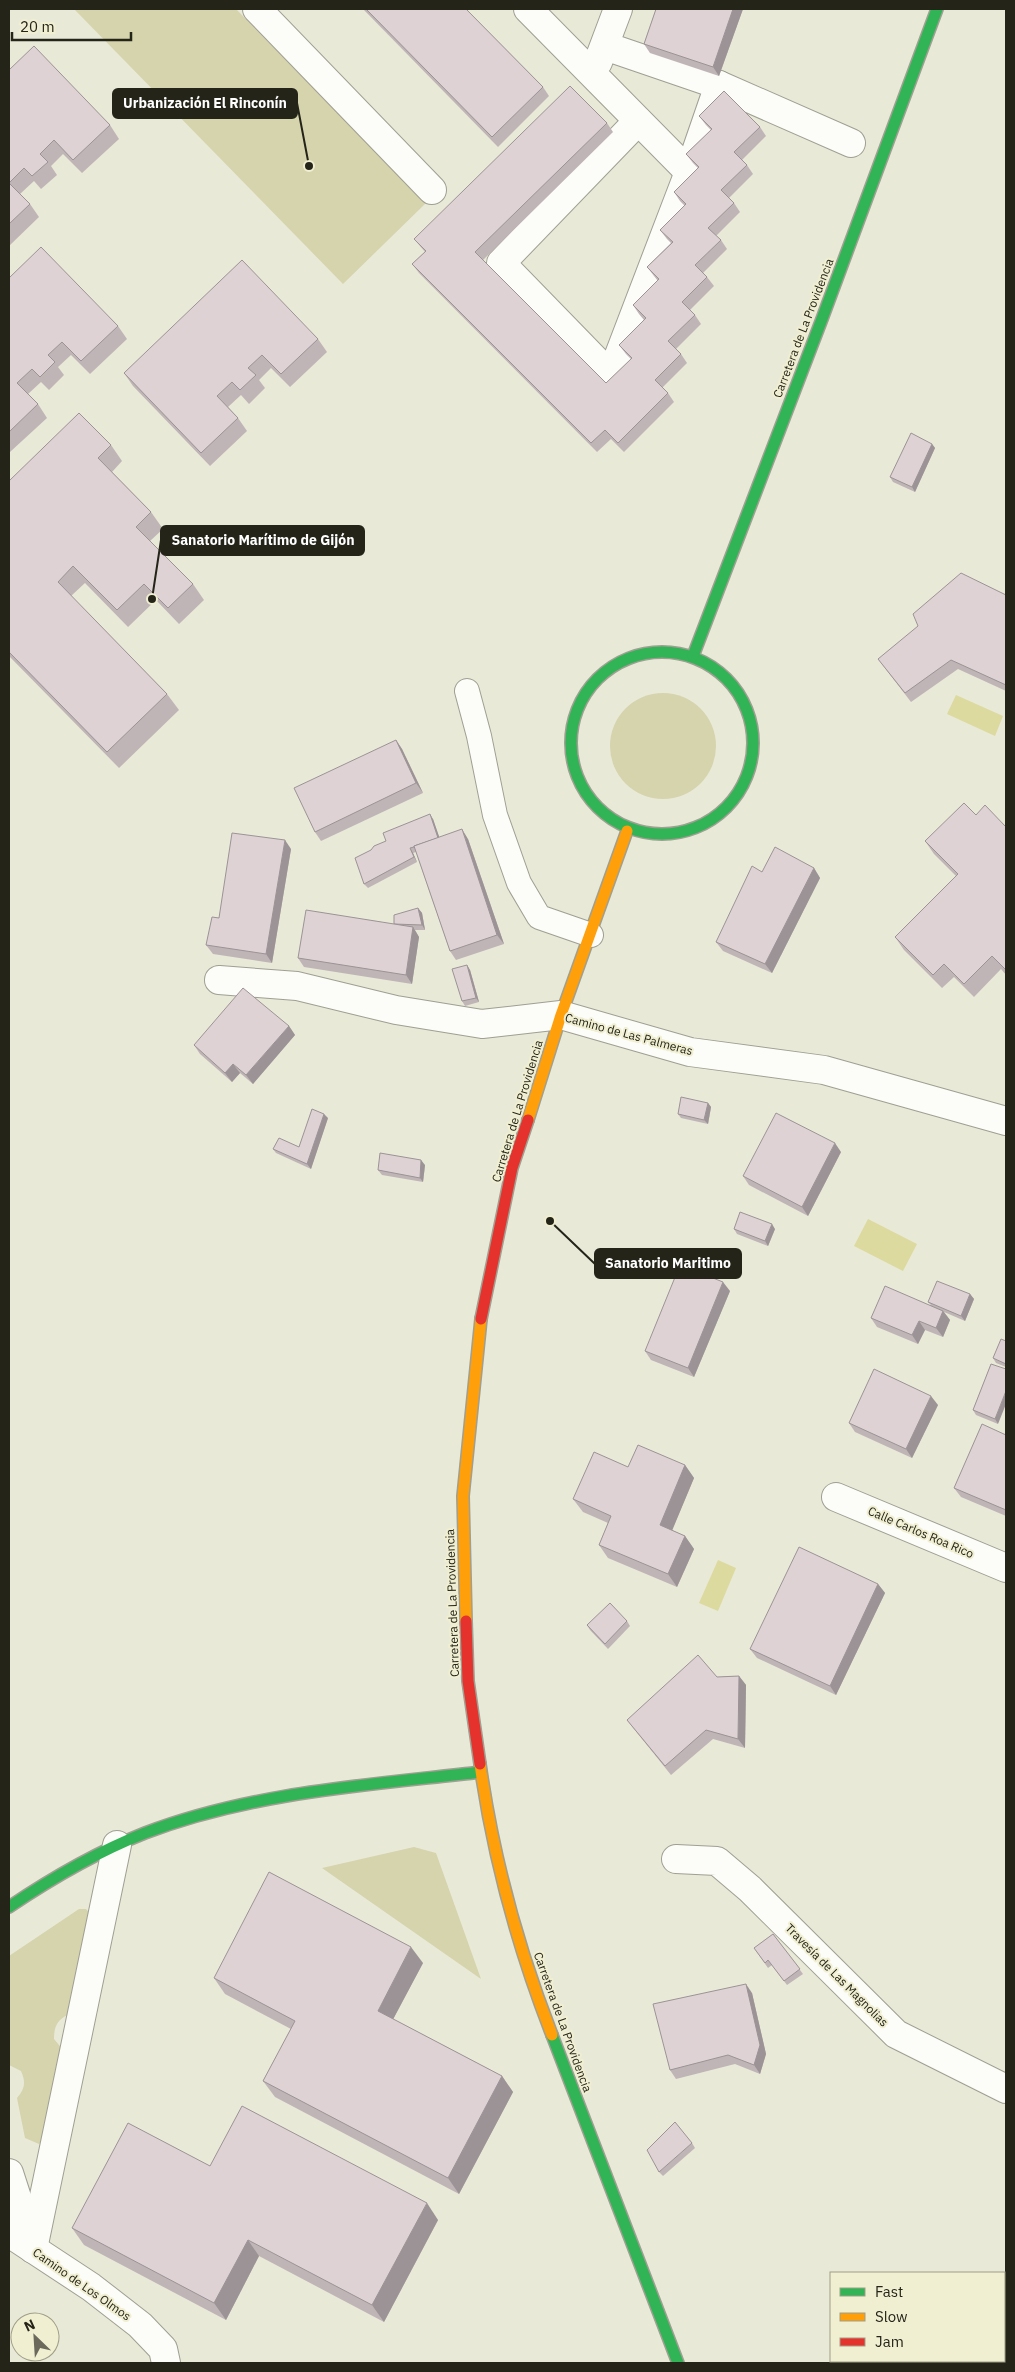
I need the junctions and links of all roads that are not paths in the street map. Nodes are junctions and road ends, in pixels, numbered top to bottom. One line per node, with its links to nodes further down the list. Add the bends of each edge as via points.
1 (257, 9): 11 (street)
2 (528, 9): 6 (street)
3 (618, 9): 5 (street)
4 (937, 9): 12 (street, Carretera de La Providencia)
5 (605, 46): 6 (street); 7 (street)
6 (593, 75): 8 (street)
7 (719, 85): 9 (street); 10 (street)
8 (638, 121): 10 (street); 10 (street, via 501,263 611,376)
9 (851, 143)
10 (689, 172)
11 (432, 190)
12 (694, 656): 14 (street, via 648,651 611,664 585,691 571,727 573,765 591,799); 14 (street, via 722,676 746,705 755,741 749,778 729,809 697,830 661,836)
13 (467, 691): 15 (lane, via 496,815 519,883 539,916)
14 (627, 831): 15 (street, Carretera de La Providencia)
15 (591, 935): 17 (street, Carretera de La Providencia)
16 (219, 980): 17 (street, Camino de Las Palmeras, via 297,986 396,1010 482,1024)
17 (561, 1014): 18 (street, Camino de Las Palmeras, via 690,1052 824,1070); 21 (street, Carretera de La Providencia, via 512,1168 482,1311 463,1496 468,1681)
18 (1006, 1121)
19 (836, 1497): 20 (street, Calle Carlos Roa Rico)
20 (1006, 1568)
21 (481, 1772): 22 (street, via 318,1793 218,1811 167,1825); 30 (street, Carretera de La Providencia, via 495,1845 528,1973)
22 (117, 1845): 24 (street, via 49,1879); 28 (street)
23 (676, 1859): 25 (street, Travesía de Las Magnolias, via 717,1861 750,1889 896,2034)
24 (9, 1906)
25 (1006, 2089)
26 (9, 2173): 28 (street)
27 (9, 2234): 28 (street, Camino de Los Olmos)
28 (33, 2249): 29 (street, Camino de Los Olmos, via 140,2324 163,2350)
29 (166, 2363)
30 (678, 2363)

